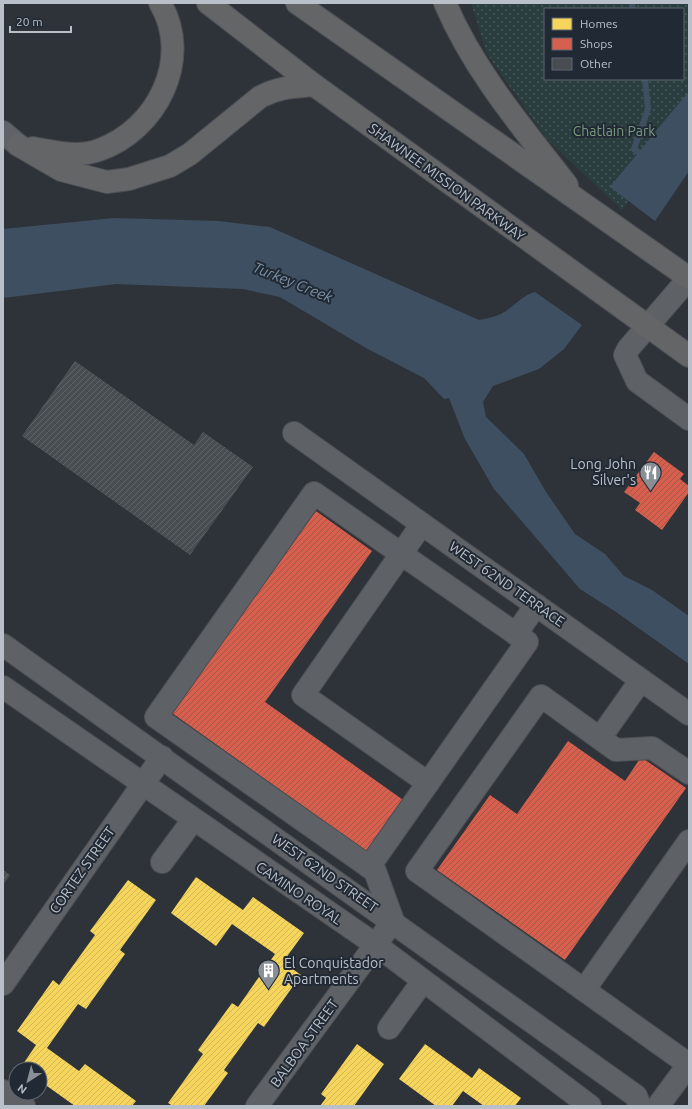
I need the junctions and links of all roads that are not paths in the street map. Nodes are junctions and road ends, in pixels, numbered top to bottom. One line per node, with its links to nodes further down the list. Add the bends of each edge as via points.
1 (160, 3): 6 (highway, via 173,40 171,71 159,99 138,126 99,150 70,155)
2 (208, 3): 5 (highway, SHAWNEE MISSION PARKWAY)
3 (297, 3): 7 (highway)
4 (446, 3): 7 (highway, via 454,24 491,87)
5 (314, 86): 6 (highway, via 278,88 271,91 260,97 190,154 170,166 129,179 107,182 61,170); 9 (highway, SHAWNEE MISSION PARKWAY)
6 (10, 138)
7 (581, 203): 8 (highway)
8 (689, 278): 9 (street)
9 (648, 326): 10 (highway, SHAWNEE MISSION PARKWAY); 11 (street, via 625,355 630,369 637,381)
10 (689, 356)
11 (689, 419)
12 (294, 433): 13 (street, WEST 62ND TERRACE)
13 (422, 524): 14 (street); 15 (street, WEST 62ND TERRACE)
14 (401, 554): 16 (street); 24 (street, via 303,695); 29 (street, via 314,493 156,717)
15 (536, 605): 16 (street); 18 (street, WEST 62ND TERRACE)
16 (516, 634): 24 (street, via 527,642)
17 (3, 645): 22 (street, WEST 62ND STREET)
18 (641, 680): 20 (street, WEST 62ND TERRACE); 21 (street)
19 (3, 687): 25 (street, CAMINO ROYAL)
20 (689, 714)
21 (600, 738): 23 (street, via 616,750 652,748); 34 (street, via 541,696 417,871)
22 (162, 756): 25 (street, CORTEZ STREET); 30 (street, WEST 62ND STREET)
23 (689, 773)
24 (428, 783): 29 (street)
25 (142, 784): 26 (street, CAMINO ROYAL); 33 (street, CORTEZ STREET)
26 (193, 820): 28 (street); 31 (street, CAMINO ROYAL)
27 (689, 841): 34 (street)
28 (162, 862)
29 (370, 867): 30 (street, via 375,871)
30 (393, 921): 31 (street, BALBOA STREET); 37 (street, WEST 62ND STREET)
31 (376, 945): 32 (street, CAMINO ROYAL); 41 (street, BALBOA STREET)
32 (423, 981): 35 (street); 39 (street, CAMINO ROYAL)
33 (3, 984)
34 (584, 990): 36 (street)
35 (389, 1028)
36 (689, 1064): 43 (street)
37 (602, 1072): 39 (street); 42 (street, WEST 62ND STREET, via 636,1096)
38 (3, 1091): 40 (street)
39 (583, 1104)
40 (24, 1106)
41 (257, 1106)
42 (640, 1106)
43 (658, 1106)

